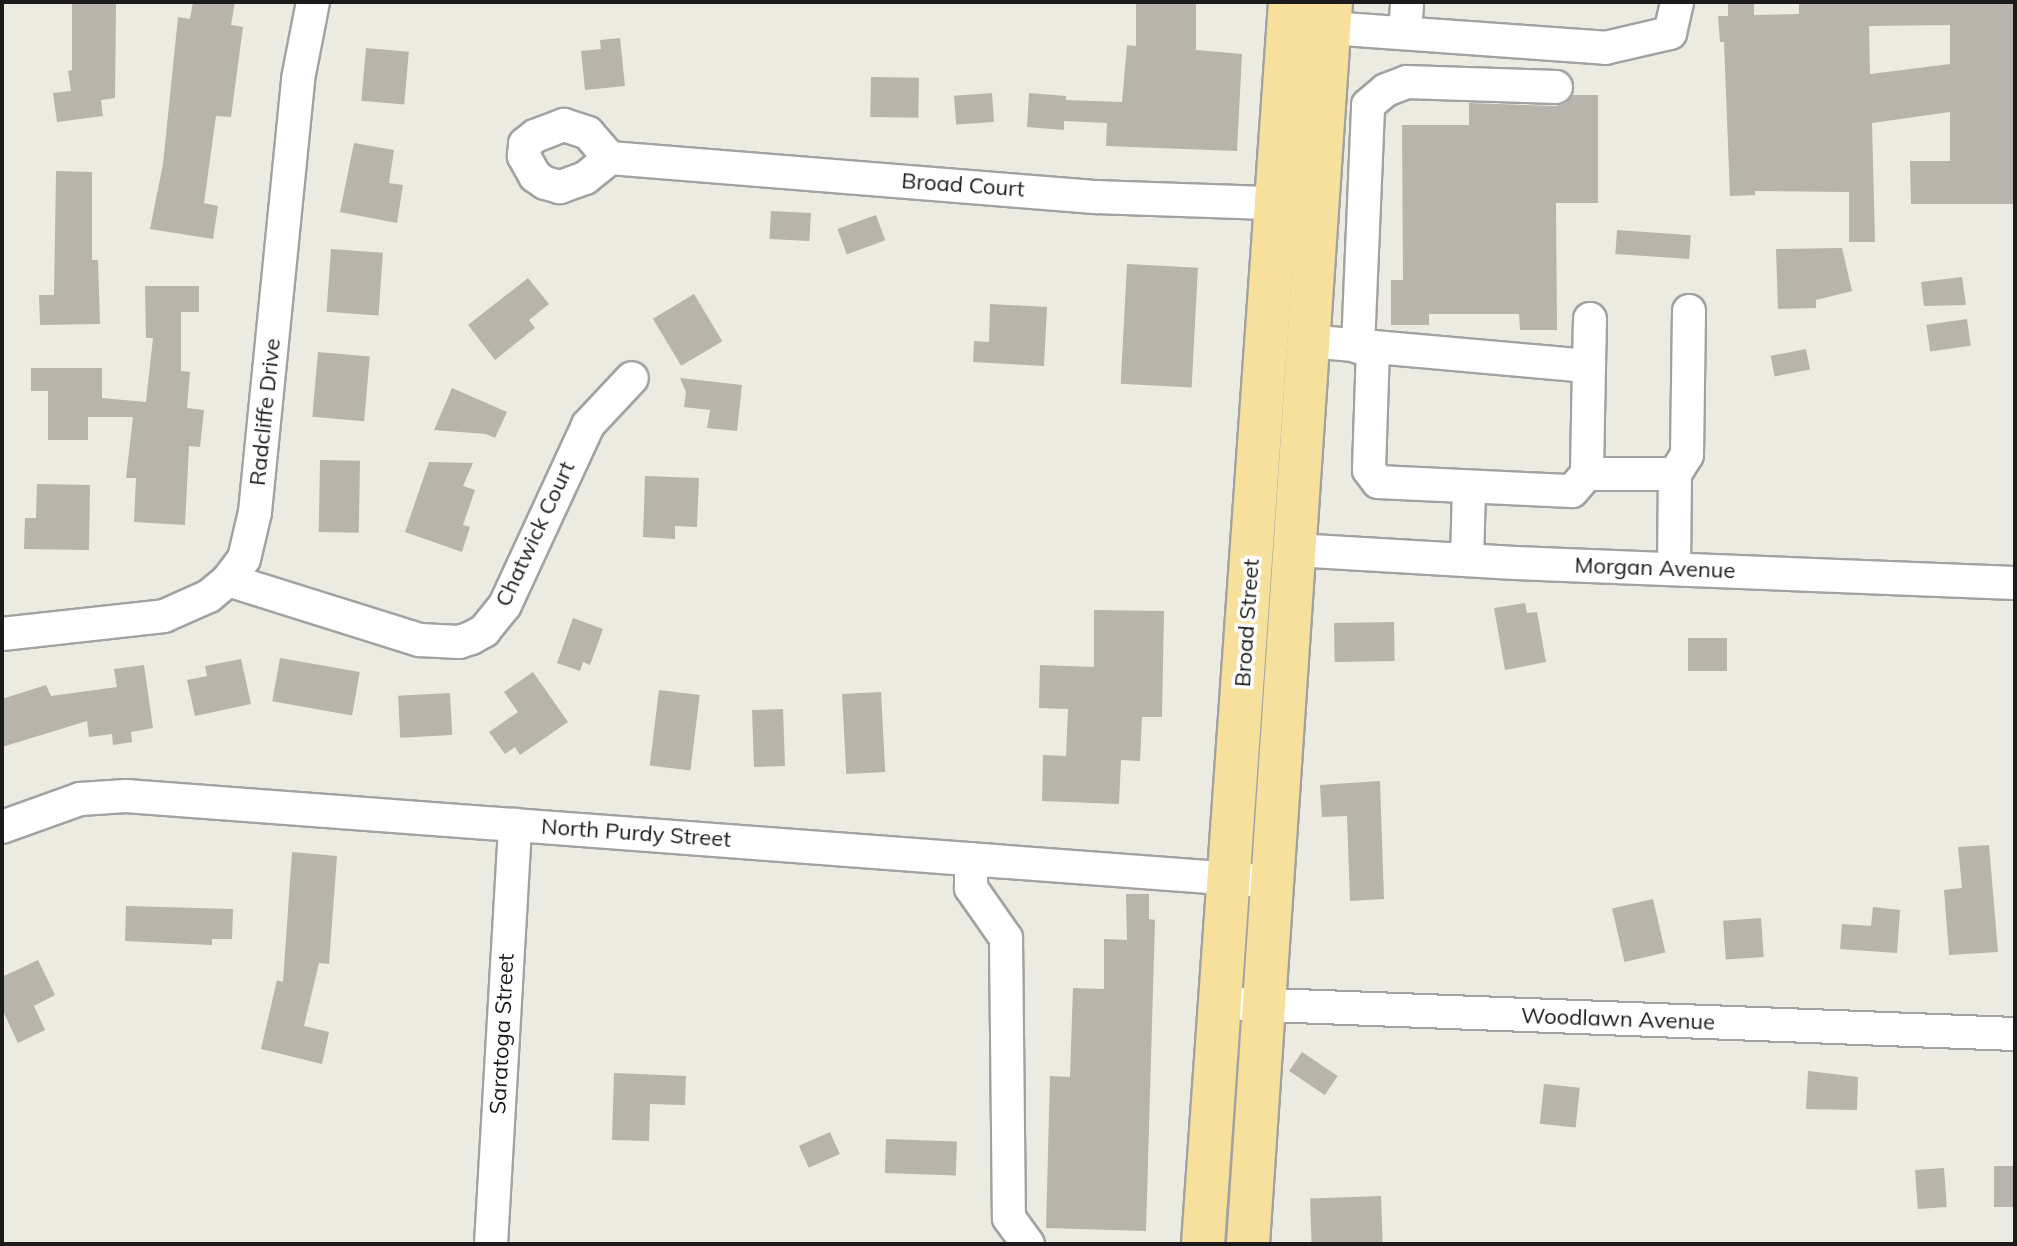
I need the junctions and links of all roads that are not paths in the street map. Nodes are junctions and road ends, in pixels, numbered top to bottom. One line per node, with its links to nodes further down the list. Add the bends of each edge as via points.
1 (313, 2): 25 (street, Radcliffe Drive, via 298,79 255,512 244,559)
2 (1290, 2): 12 (main road, Broad Street)
3 (1677, 2): 5 (street, via 1670,33 1605,48)
4 (1330, 15): 5 (street); 7 (main road, Broad Street)
5 (1406, 18)
6 (1556, 87): 8 (street, via 1407,82)
7 (1324, 100): 8 (street); 11 (main road, Broad Street)
8 (1368, 105): 10 (street)
9 (610, 158): 12 (street, Broad Court, via 1097,197)
10 (1366, 168): 11 (street, Broad Court); 16 (street)
11 (1318, 185): 12 (street, Broad Court); 15 (main road, Broad Street)
12 (1274, 203): 31 (main road, Broad Street)
13 (1689, 311): 20 (street, via 1687,455)
14 (1590, 319): 17 (street)
15 (1308, 341): 16 (street); 22 (main road, Broad Street)
16 (1366, 348): 17 (street); 21 (street, via 1369,470 1378,482)
17 (1589, 366): 19 (street)
18 (632, 378): 25 (street, Chatwick Court, via 588,425 505,605 484,631 471,638 420,640)
19 (1587, 474): 20 (street); 21 (street, via 1572,491)
20 (1675, 474): 24 (street)
21 (1469, 488): 23 (street)
22 (1295, 550): 23 (street, Morgan Avenue); 32 (main road, Broad Street)
23 (1467, 560): 24 (street, Morgan Avenue)
24 (1674, 568): 26 (street, Morgan Avenue)
25 (228, 580): 27 (street, Radcliffe Drive, via 209,596 164,616)
26 (2015, 583)
27 (2, 634)
28 (515, 825): 29 (street, North Purdy Street, via 126,796 80,799); 30 (street, North Purdy Street); 36 (street, Saratoga Street)
29 (2, 827)
30 (971, 859): 31 (street, North Purdy Street); 37 (street, via 971,888 1006,938 1009,1218)
31 (1230, 878): 32 (street, North Purdy Street); 33 (main road, Broad Street)
32 (1274, 882): 34 (main road, Broad Street)
33 (1221, 1003): 34 (street, Woodlawn Avenue); 38 (main road, Broad Street)
34 (1265, 1005): 35 (street, Woodlawn Avenue); 39 (main road, Broad Street)
35 (2015, 1034)
36 (491, 1244)
37 (1028, 1244)
38 (1203, 1244)
39 (1248, 1244)

